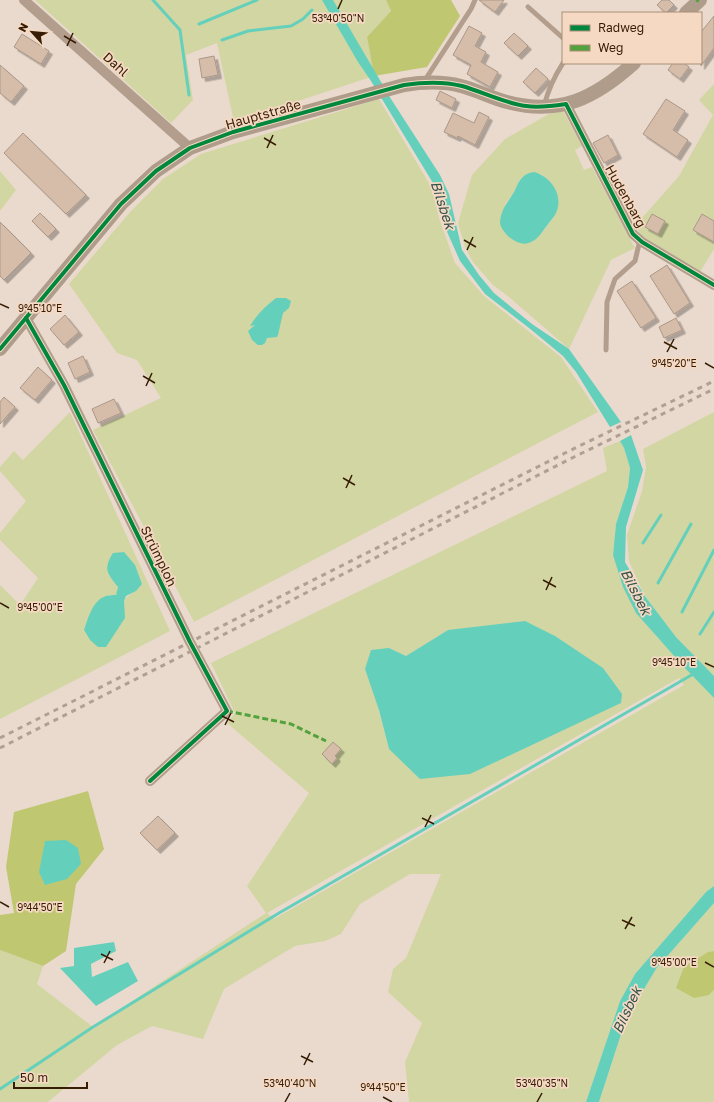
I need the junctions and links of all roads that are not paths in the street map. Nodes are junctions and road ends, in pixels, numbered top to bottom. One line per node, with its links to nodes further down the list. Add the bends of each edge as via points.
1 (24, 0): 12 (street, Dahl)
2 (475, 0): 9 (lane)
3 (698, 0): 5 (main road)
4 (528, 7): 6 (lane)
5 (687, 12)
6 (562, 37)
7 (562, 64): 11 (lane, via 547,92)
8 (633, 64): 10 (main road, Hauptstraße, via 604,87)
9 (423, 82): 11 (main road, Hauptstraße, via 461,86 506,102); 12 (main road, Hauptstraße, via 233,132)
10 (566, 104): 11 (main road, Hauptstraße); 13 (street, Hudenbarg, via 633,234)
11 (544, 107)
12 (190, 148): 15 (main road, Hauptstraße, via 156,171 121,204)
13 (640, 240): 14 (street, Hudenbarg); 17 (lane, via 634,261 615,279 607,302)
14 (714, 285)
15 (26, 318): 16 (main road, Hauptstraße); 18 (street, Strümploh, via 64,385 190,642 227,711)
16 (0, 349)
17 (606, 350)
18 (150, 781)

